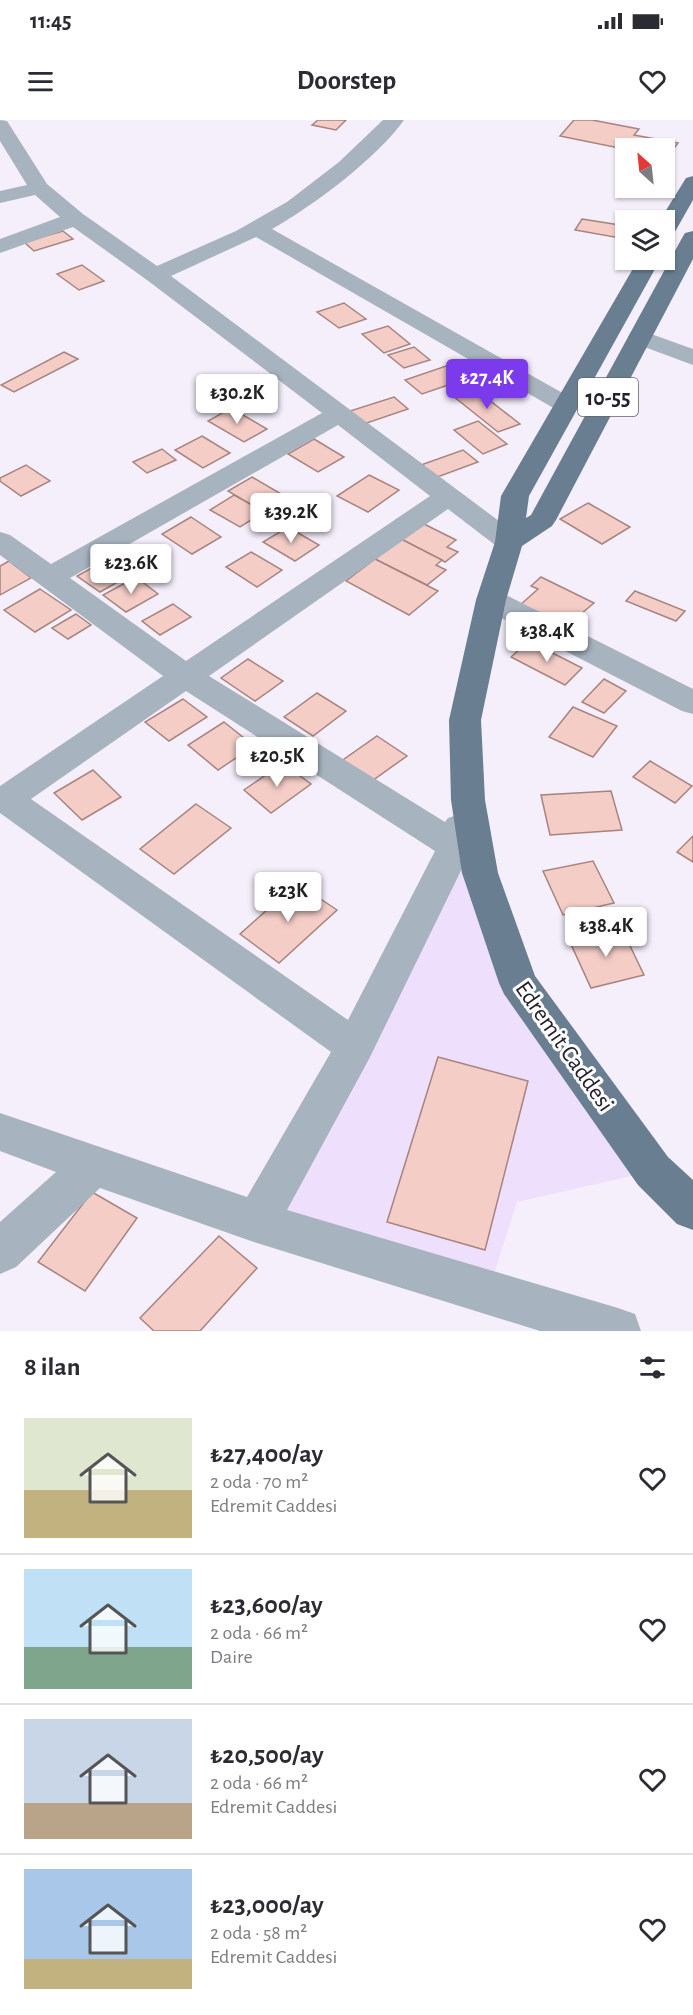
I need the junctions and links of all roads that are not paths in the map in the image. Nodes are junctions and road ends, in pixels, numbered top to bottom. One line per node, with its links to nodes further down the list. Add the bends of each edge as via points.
1 (394, 120): 8 (street, via 327,183)
2 (0, 125): 4 (street)
3 (693, 183): 6 (main road)
4 (39, 188): 5 (street); 7 (street)
5 (0, 197)
6 (675, 213)
7 (75, 219): 10 (street); 12 (street)
8 (257, 229): 12 (street); 15 (street)
9 (693, 238): 13 (main road, 10-55)
10 (0, 246)
11 (643, 270): 15 (main road, Edremit Caddesi)
12 (155, 275): 16 (street)
13 (640, 337): 14 (street); 19 (main road, 10-55, via 542,520)
14 (693, 358)
15 (566, 405): 19 (main road, Edremit Caddesi, via 515,496)
16 (339, 414): 17 (street); 20 (street)
17 (449, 496): 19 (street); 22 (street)
18 (0, 541): 20 (street)
19 (509, 542): 21 (main road, Edremit Caddesi)
20 (49, 576): 22 (street)
21 (491, 600): 23 (street); 25 (main road, Edremit Caddesi, via 465,720)
22 (184, 675): 24 (street); 26 (street)
23 (689, 692)
24 (3, 797): 27 (street)
25 (468, 800): 26 (street); 30 (main road, Edremit Caddesi, via 480,873 518,983 653,1171)
26 (455, 846): 27 (street)
27 (355, 1047): 31 (street)
28 (0, 1132): 29 (street)
29 (93, 1167): 31 (street); 32 (street)
30 (693, 1209)
31 (257, 1222): 33 (street)
32 (0, 1252)
33 (618, 1331)

